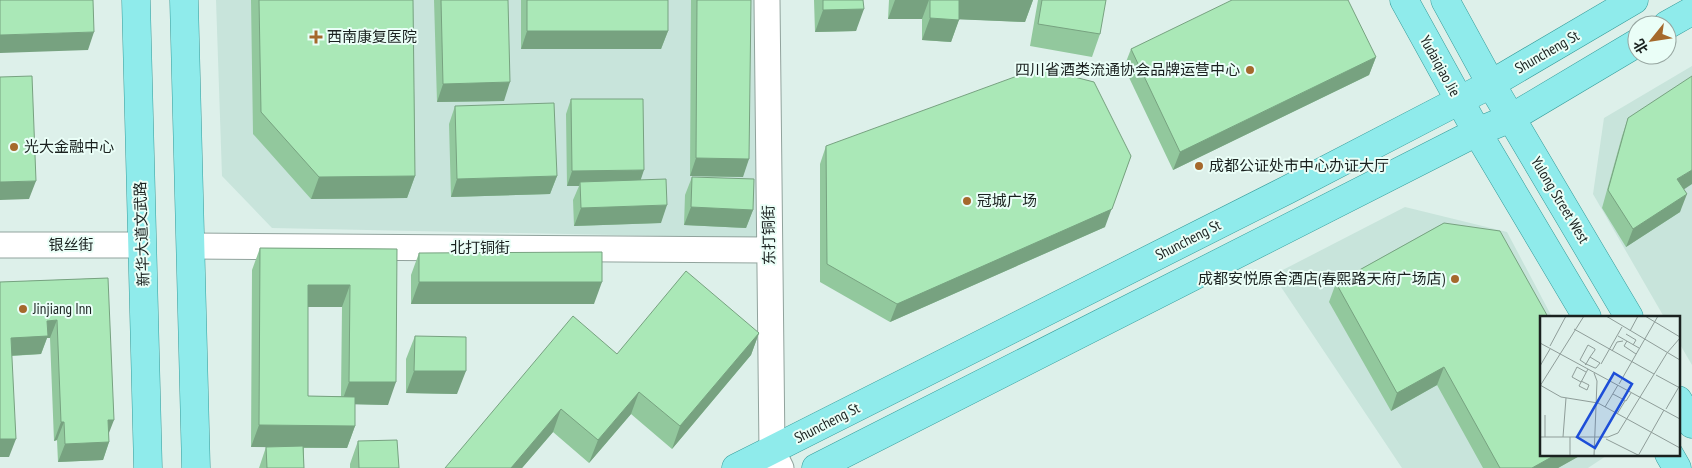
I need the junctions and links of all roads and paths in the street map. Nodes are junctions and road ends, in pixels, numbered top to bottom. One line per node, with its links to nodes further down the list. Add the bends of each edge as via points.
1 (136, 0): 15 (main road, 新华大道文武路)
2 (184, 0): 16 (main road)
3 (767, 0): 17 (street, 东打铜街)
4 (1404, 0): 11 (main road, Yudaiqiao Jie)
5 (1445, 0): 10 (main road, Yulong Street West)
6 (1634, 0): 10 (main road, Shuncheng St)
7 (1692, 11): 8 (main road)
8 (1677, 20)
9 (1627, 49): 12 (main road)
10 (1491, 84): 11 (main road, Shuncheng St); 12 (main road, Yulong Street West)
11 (1459, 100): 13 (main road, Yudaiqiao Jie); 23 (main road, Shuncheng St)
12 (1511, 118): 13 (main road); 19 (main road, Yulong Street West)
13 (1477, 132): 18 (main road); 27 (main road)
14 (0, 245): 15 (street, 银丝街)
15 (142, 245): 24 (main road, 新华大道文武路)
16 (191, 246): 17 (street, 北打铜街); 25 (main road)
17 (769, 250): 23 (street, 东打铜街)
18 (1586, 316)
19 (1628, 316)
20 (1680, 403): 21 (main road)
21 (1692, 424)
22 (1670, 456): 28 (main road)
23 (776, 459): 26 (main road, Shuncheng St)
24 (148, 468)
25 (196, 468)
26 (736, 468)
27 (816, 468)
28 (1678, 468)

